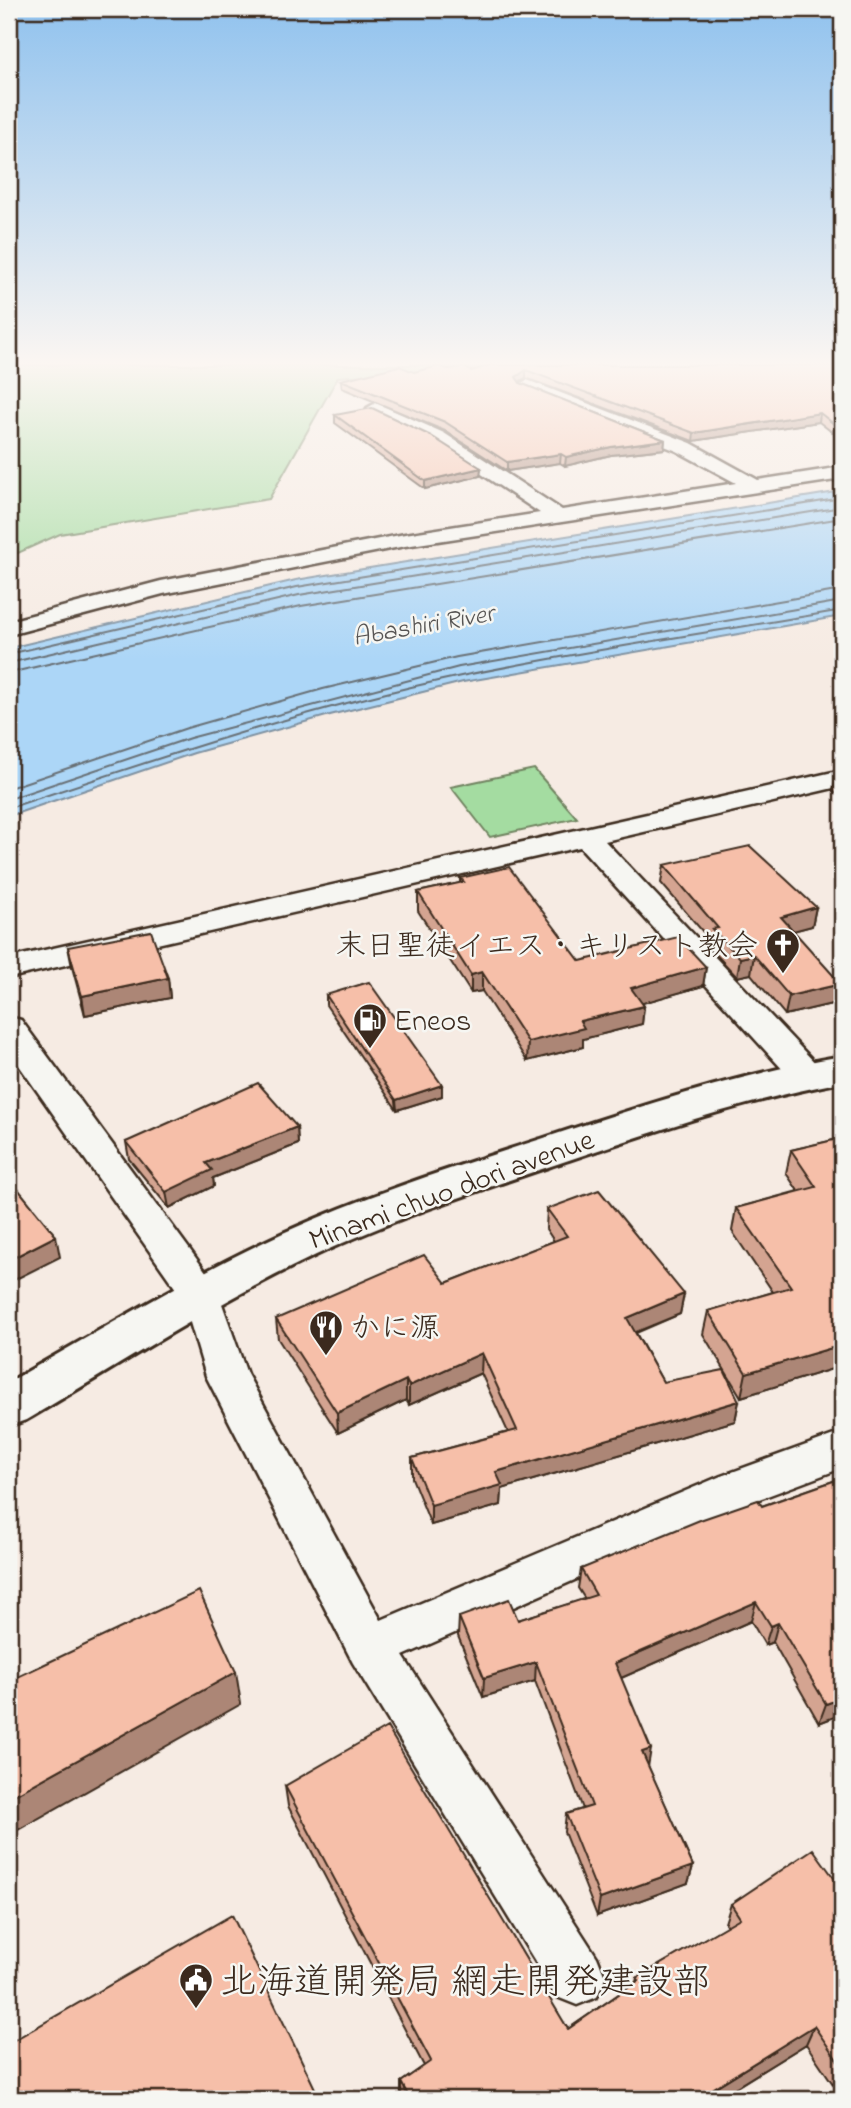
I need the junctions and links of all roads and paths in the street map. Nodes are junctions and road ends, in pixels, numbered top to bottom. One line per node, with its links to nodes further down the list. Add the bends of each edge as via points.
1 (478, 463): 5 (street)
2 (715, 463): 4 (street)
3 (842, 473): 4 (street)
4 (753, 485): 5 (street)
5 (556, 515): 6 (street, via 175,585)
6 (9, 628)
7 (842, 778): 8 (street)
8 (586, 837): 9 (street); 11 (street)
9 (9, 968)
10 (9, 1027): 12 (street)
11 (825, 1072): 12 (highway, Minami chuo dori avenue, via 679,1107 437,1188 300,1244)
12 (201, 1295): 13 (highway, Minami chuo dori avenue); 15 (street, via 227,1376)
13 (9, 1406)
14 (842, 1450): 15 (street, via 736,1489)
15 (370, 1647): 16 (street)
16 (577, 1977)

